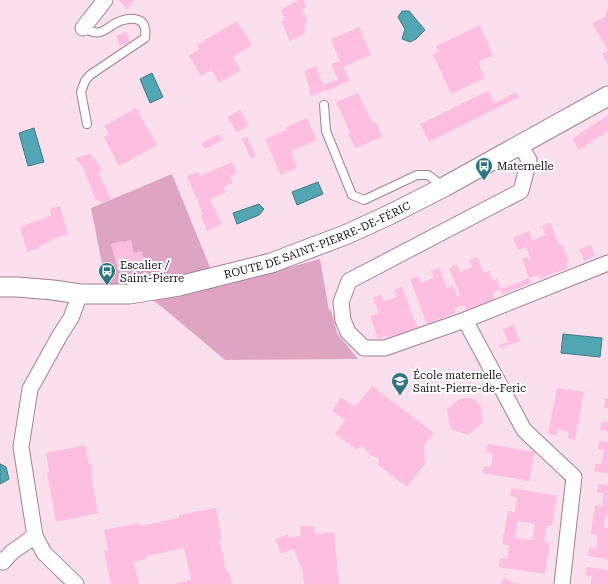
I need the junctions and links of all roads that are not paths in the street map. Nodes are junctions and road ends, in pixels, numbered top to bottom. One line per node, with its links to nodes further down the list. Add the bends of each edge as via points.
1 (105, 0): 2 (street)
2 (83, 28): 5 (lane, via 94,33 102,32 116,22 137,19 145,28 145,38 85,81 82,92)
3 (608, 96): 6 (street, ROUTE DE SAINT-PIERRE-DE-FÉRIC)
4 (324, 105): 7 (lane, via 326,131 352,195 364,200 416,175 428,175)
5 (87, 124)
6 (520, 145): 7 (street, ROUTE DE SAINT-PIERRE-DE-FÉRIC); 11 (street, via 528,160 521,191 349,281 342,302 343,320 348,332 364,348 385,348)
7 (444, 187): 10 (street, ROUTE DE SAINT-PIERRE-DE-FÉRIC, via 389,215 271,263 179,286 137,293)
8 (608, 263): 11 (street)
9 (0, 287): 10 (street, ROUTE DE SAINT-PIERRE-DE-FÉRIC)
10 (80, 294): 12 (street, via 72,318 30,388 21,447)
11 (465, 320): 15 (street, via 524,430 574,477)
12 (35, 536): 13 (street); 14 (street, via 44,553)
13 (1, 562)
14 (76, 584)
15 (562, 584)

